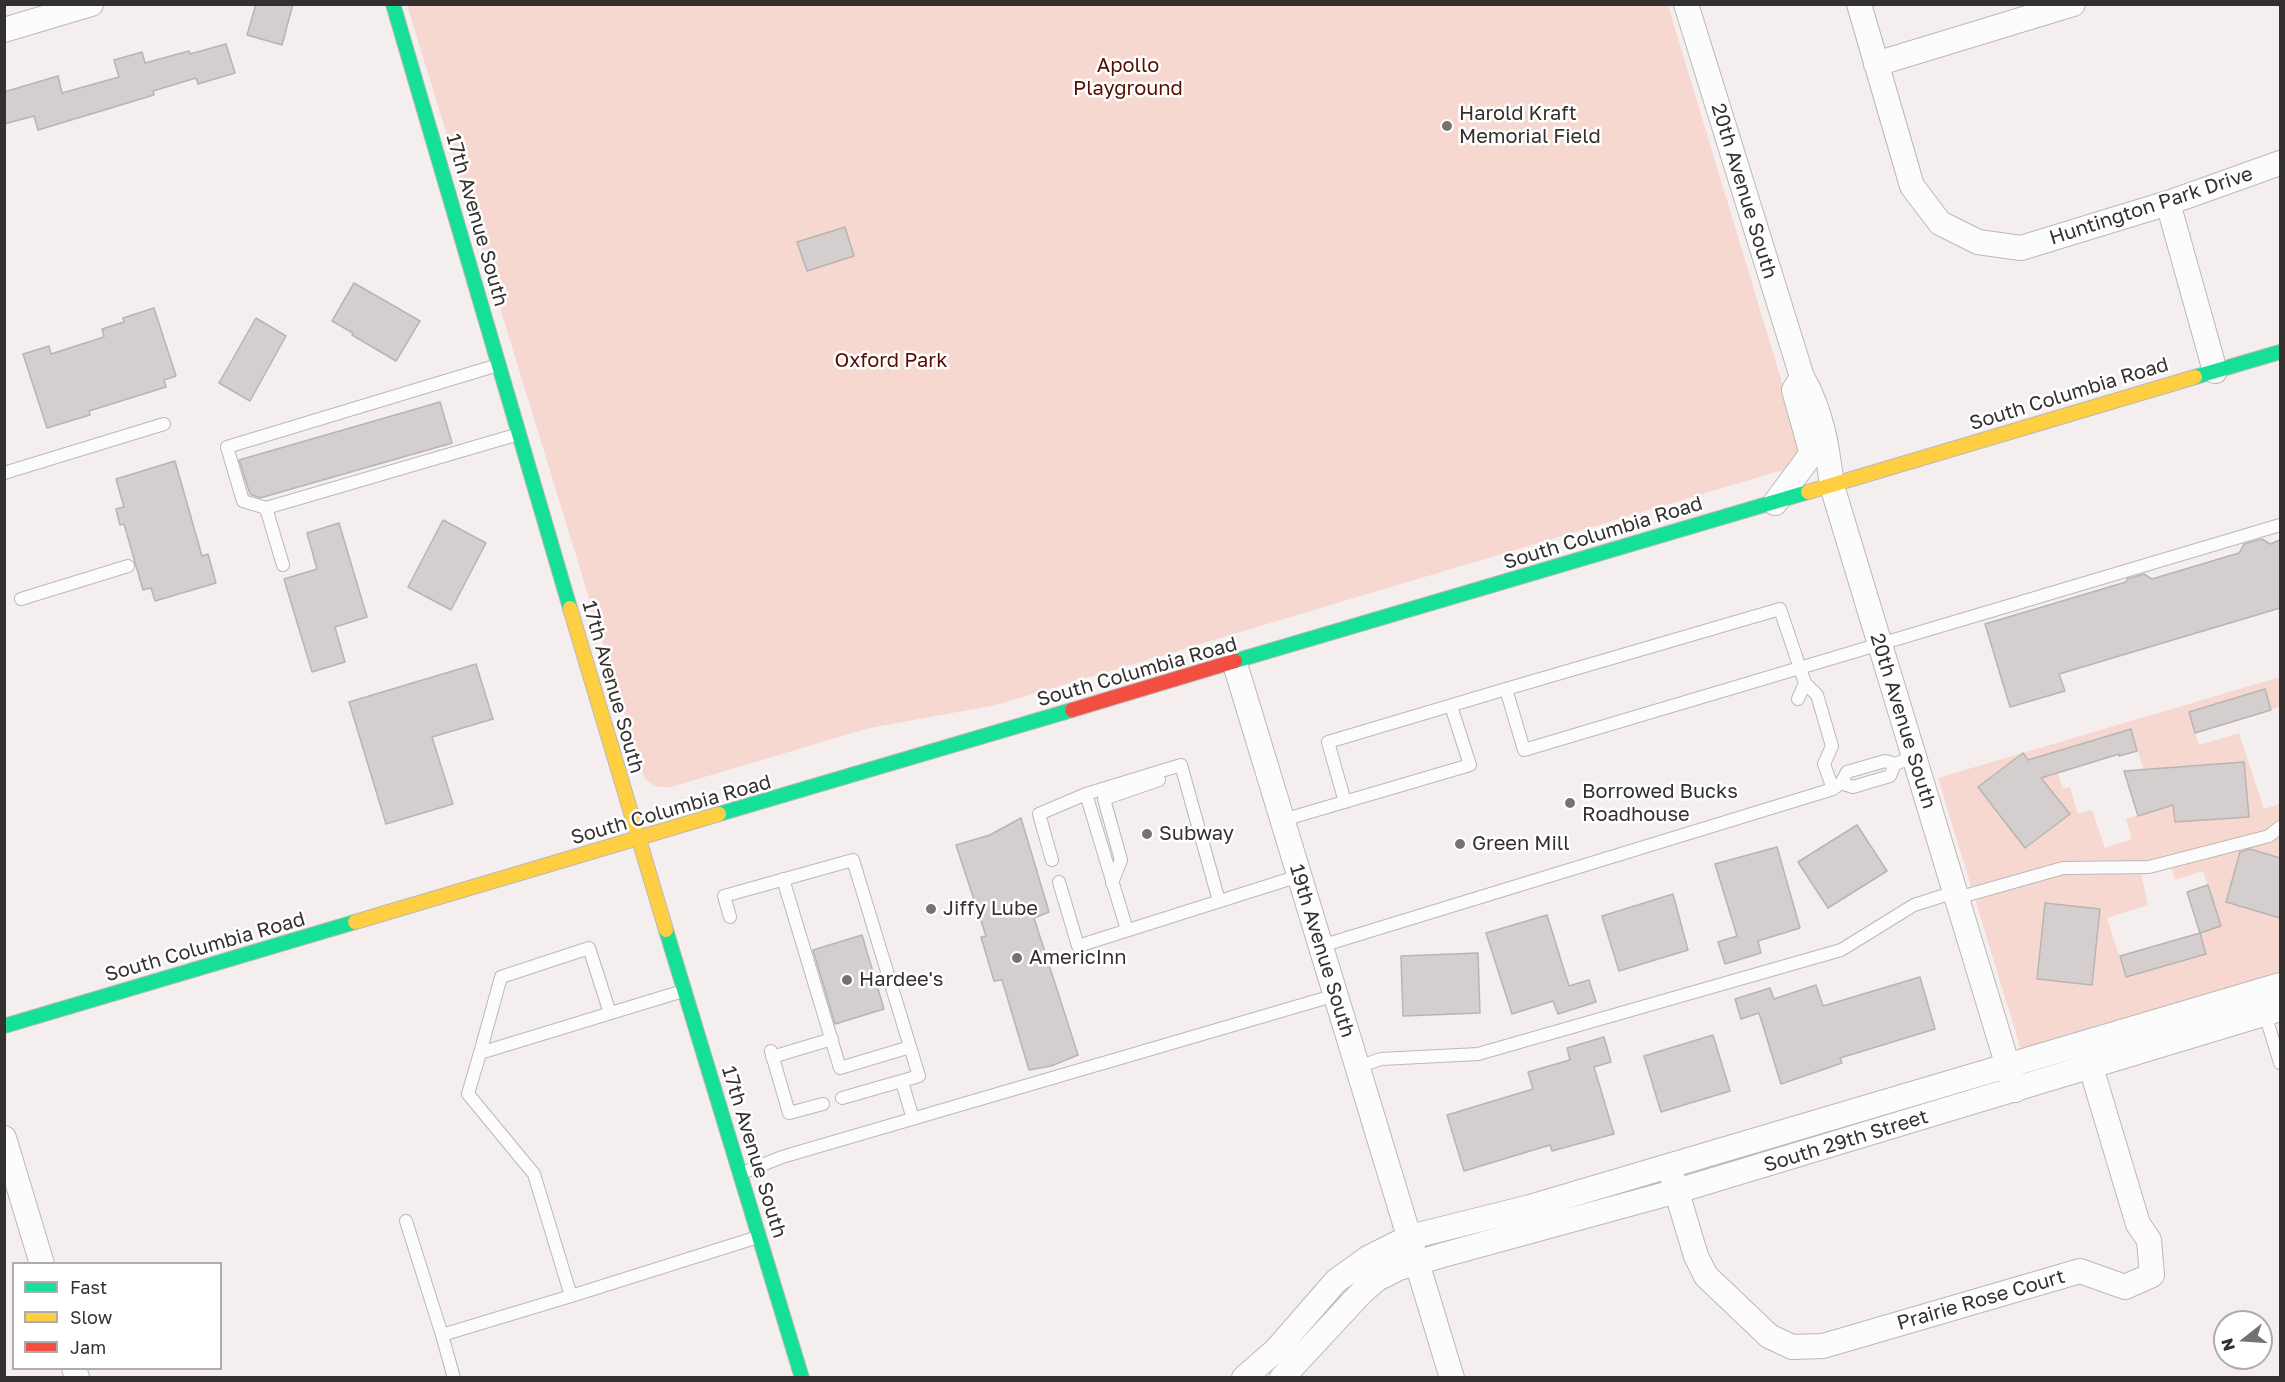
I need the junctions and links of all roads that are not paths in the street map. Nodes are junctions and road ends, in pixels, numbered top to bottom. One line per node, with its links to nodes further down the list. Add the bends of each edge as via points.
1 (91, 4): 6 (street)
2 (393, 4): 11 (main road, 17th Avenue South)
3 (1686, 4): 13 (street, 20th Avenue South)
4 (1859, 4): 7 (street)
5 (2073, 4): 7 (street)
6 (4, 30)
7 (1876, 64): 9 (street, Huntington Park Drive, via 1912,186 1940,224 1978,242 2021,248)
8 (2280, 163): 9 (street, Huntington Park Drive)
9 (2168, 203): 12 (street)
10 (2280, 352): 12 (main road, South Columbia Road)
11 (499, 365): 15 (main road, 17th Avenue South); 19 (lane, via 227,447 243,501)
12 (2215, 371): 17 (main road, South Columbia Road)
13 (1802, 377): 17 (street, 20th Avenue South, via 1814,398); 18 (street, 20th Avenue South, via 1794,390 1811,451)
14 (164, 424): 16 (lane)
15 (519, 434): 19 (lane); 40 (main road, 17th Avenue South)
16 (4, 473)
17 (1832, 486): 18 (main road, South Columbia Road); 24 (street, 20th Avenue South)
18 (1775, 503): 25 (main road, South Columbia Road)
19 (266, 508): 21 (lane)
20 (2280, 525): 24 (lane)
21 (283, 565)
22 (128, 566): 23 (lane)
23 (21, 599)
24 (1880, 645): 26 (lane); 32 (street, 20th Avenue South)
25 (1235, 663): 38 (street, 19th Avenue South); 40 (main road, South Columbia Road)
26 (1801, 670): 27 (lane); 28 (lane, via 1780,609); 28 (lane, via 1524,750)
27 (1805, 683): 29 (lane); 33 (lane, via 1817,695 1832,746)
28 (1506, 689): 30 (lane)
29 (1798, 699)
30 (1451, 706): 37 (lane, via 1328,742); 37 (lane, via 1470,765)
31 (1815, 753): 33 (lane)
32 (1905, 761): 35 (lane, via 1890,776 1853,787); 46 (street, 20th Avenue South)
33 (1824, 764): 35 (lane)
34 (1167, 770): 36 (lane); 45 (lane, via 1159,780 1104,799 1121,860); 47 (lane, via 1181,765)
35 (1837, 786): 50 (lane)
36 (1086, 794): 41 (lane, via 1039,814); 45 (lane)
37 (1345, 802): 38 (lane)
38 (1283, 820): 42 (street, 19th Avenue South)
39 (2280, 827): 46 (lane, via 2269,836 2150,867 2063,868)
40 (638, 840): 51 (main road, 17th Avenue South); 55 (main road, South Columbia Road)
41 (1052, 860)
42 (1299, 876): 47 (lane); 50 (street, 19th Avenue South)
43 (783, 879): 48 (lane, via 724,896); 56 (lane); 58 (lane, via 853,860)
44 (1059, 882): 49 (lane, via 1078,946)
45 (1112, 883): 49 (lane)
46 (1956, 895): 61 (street, 20th Avenue South); 62 (lane, via 1914,905 1841,950 1478,1054 1381,1059)
47 (1220, 901): 49 (lane)
48 (730, 917)
49 (1127, 930)
50 (1321, 946): 52 (street, 19th Avenue South)
51 (684, 990): 54 (lane); 71 (main road, 17th Avenue South)
52 (1336, 995): 62 (street, 19th Avenue South); 68 (lane)
53 (2271, 1000): 57 (street, South 29th Street); 60 (lane); 63 (street, South 29th Street)
54 (610, 1013): 59 (lane); 59 (lane, via 589,948 501,977)
55 (4, 1026)
56 (832, 1039): 58 (lane, via 840,1068); 67 (lane, via 772,1054 789,1113)
57 (2084, 1043): 61 (street, South 29th Street); 63 (street)
58 (910, 1047): 64 (lane, via 920,1076)
59 (480, 1053): 78 (lane, via 468,1094 534,1174)
60 (2280, 1063)
61 (2008, 1066): 65 (street); 70 (street, South 29th Street)
62 (1358, 1067): 75 (street, 19th Avenue South)
63 (2091, 1068): 65 (street, South 29th Street); 72 (street, Prairie Rose Court, via 2138,1224 2149,1240 2152,1275 2125,1287 2080,1271 1823,1346 1792,1347 1769,1336 1706,1276 1696,1256)
64 (902, 1082): 66 (lane); 68 (lane)
65 (2015, 1090): 72 (street, South 29th Street)
66 (842, 1098)
67 (823, 1104)
68 (913, 1119): 71 (lane, via 782,1157)
69 (4, 1138): 76 (street)
70 (1670, 1166): 72 (street); 75 (street, South 29th Street)
71 (740, 1174): 74 (main road, 17th Avenue South)
72 (1677, 1191): 77 (street, South 29th Street)
73 (406, 1221): 79 (lane)
74 (759, 1237): 78 (lane); 81 (main road, 17th Avenue South)
75 (1410, 1238): 77 (street); 82 (street, South 29th Street, via 1368,1258 1336,1281 1276,1350)
76 (42, 1262)
77 (1418, 1264): 83 (street, South 29th Street, via 1377,1279); 84 (street)
78 (571, 1296): 79 (lane)
79 (442, 1335): 80 (lane)
80 (454, 1377)
81 (802, 1377)
82 (1244, 1377)
83 (1282, 1377)
84 (1452, 1377)

